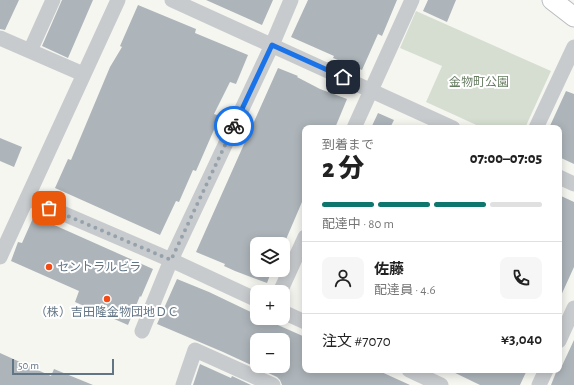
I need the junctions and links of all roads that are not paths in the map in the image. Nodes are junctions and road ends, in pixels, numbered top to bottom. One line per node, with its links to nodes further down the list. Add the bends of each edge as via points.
1 (53, 0): 11 (street)
2 (118, 0): 12 (street)
3 (172, 0): 9 (street)
4 (291, 0): 9 (street)
5 (412, 0): 13 (street)
6 (552, 0): 7 (main road)
7 (574, 17)
8 (0, 38): 11 (street)
9 (272, 45): 13 (street); 22 (street)
10 (574, 48): 16 (street)
11 (30, 51): 12 (street)
12 (83, 74): 19 (street)
13 (371, 90): 14 (street); 15 (street)
14 (355, 125)
15 (447, 125)
16 (537, 125)
17 (562, 178): 18 (street)
18 (574, 184)
19 (27, 198): 21 (street); 22 (street)
20 (302, 244): 23 (street)
21 (0, 257)
22 (171, 260): 24 (street); 28 (street)
23 (283, 285)
24 (250, 297)
25 (574, 308): 29 (street)
26 (290, 315): 27 (street)
27 (302, 321)
28 (142, 331)
29 (562, 334)
30 (545, 373): 35 (street)
31 (424, 377): 34 (street)
32 (183, 385): 33 (street, via 195,350)
33 (273, 385)
34 (441, 385)
35 (539, 385)

